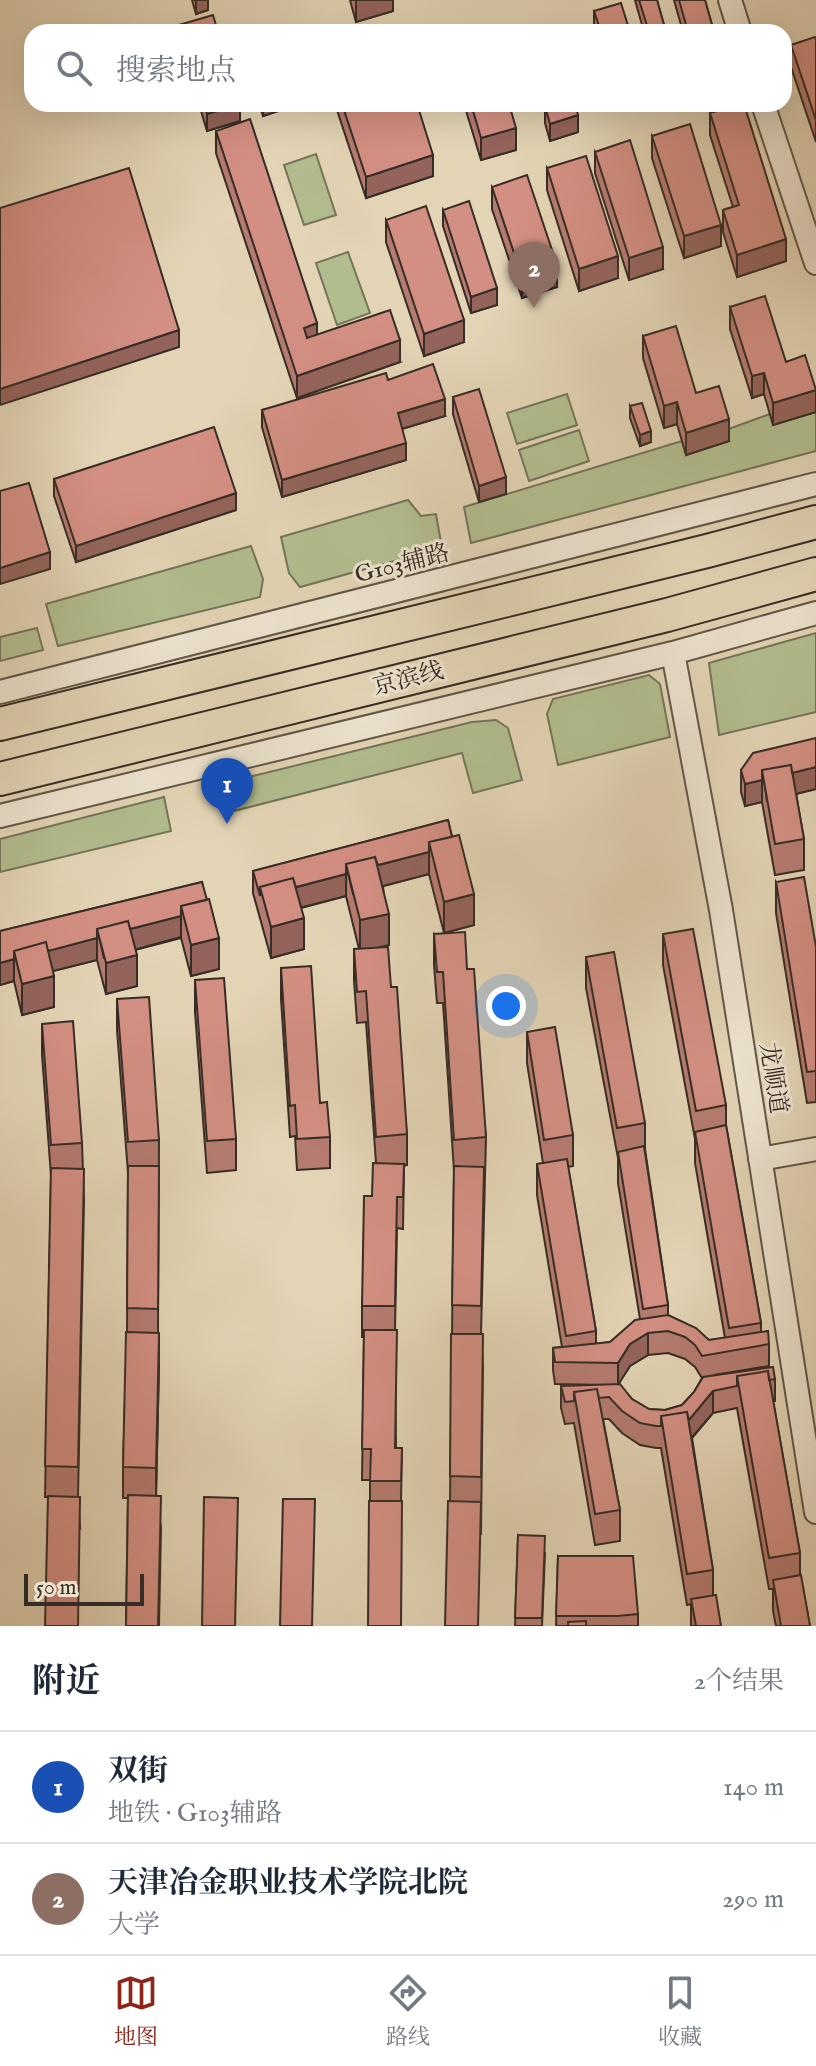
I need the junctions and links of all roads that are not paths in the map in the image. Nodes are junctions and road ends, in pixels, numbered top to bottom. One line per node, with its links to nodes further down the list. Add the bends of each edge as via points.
1 (730, 0): 2 (street)
2 (738, 24)
3 (766, 112): 4 (street)
4 (816, 263)
5 (816, 484): 10 (street, G103辅路)
6 (816, 522): 11 (highway)
7 (816, 574): 12 (highway, 京滨线)
8 (816, 613): 9 (street)
9 (673, 653): 13 (street); 15 (street, 龙顺道)
10 (0, 692)
11 (0, 724)
12 (0, 779)
13 (0, 816)
14 (816, 1149): 15 (street)
15 (760, 1159): 16 (street, 龙顺道)
16 (816, 1512)

